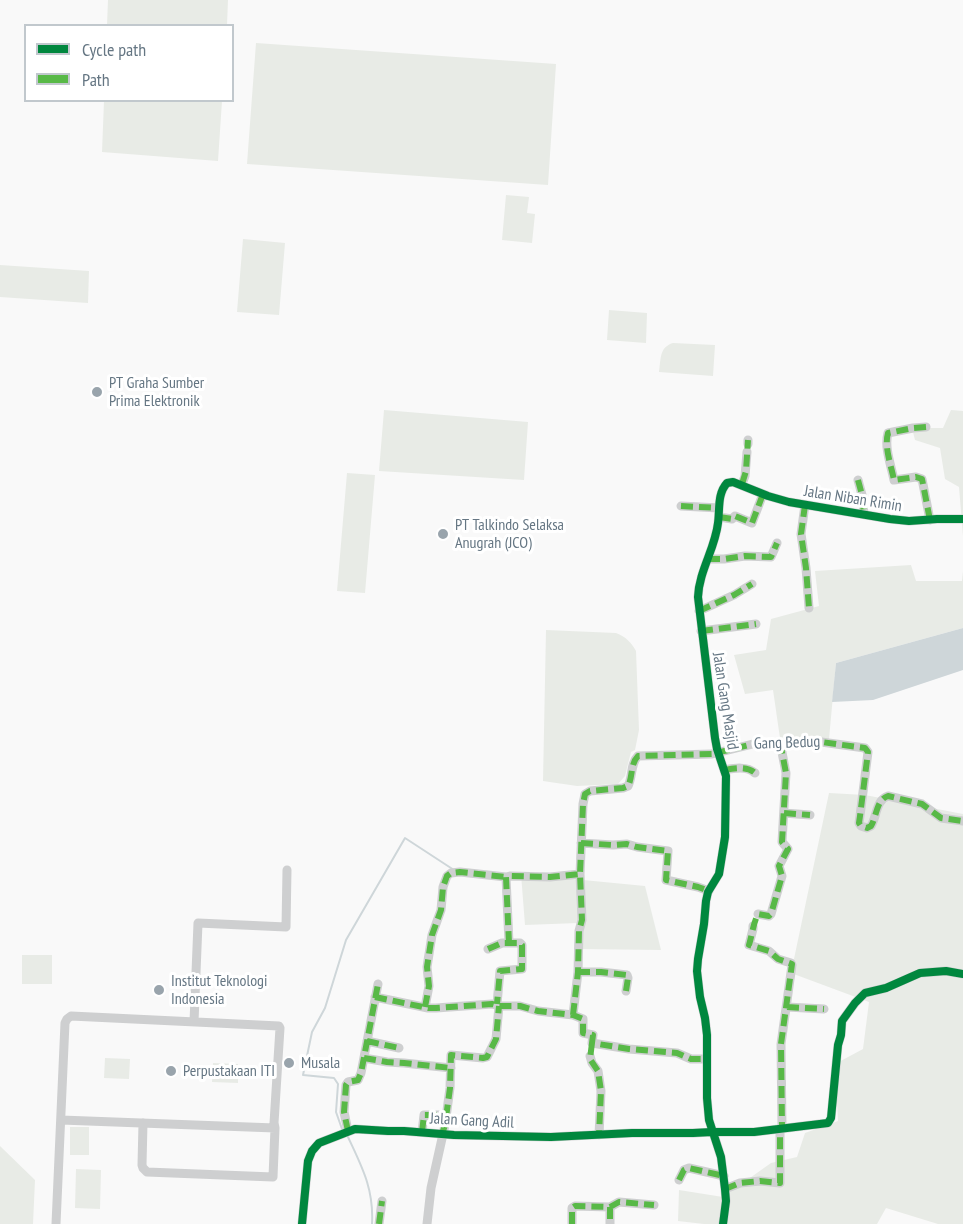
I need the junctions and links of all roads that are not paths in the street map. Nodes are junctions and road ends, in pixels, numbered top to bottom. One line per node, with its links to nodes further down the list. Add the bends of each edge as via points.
1 (926, 427): 11 (street, via 888,433 887,444 894,480 922,479)
2 (748, 445): 4 (street)
3 (858, 480): 9 (street)
4 (742, 484): 5 (street, Jalan Niban Rimin); 8 (street, Jalan Gang Masjid, via 726,484 721,491)
5 (763, 494): 6 (street, Jalan Niban Rimin); 8 (street, via 752,523)
6 (805, 505): 9 (street, Jalan Niban Rimin); 15 (street, via 801,534)
7 (681, 506): 8 (street)
8 (719, 512): 13 (street, Jalan Gang Masjid)
9 (864, 514): 11 (street, Jalan Niban Rimin, via 905,521)
10 (963, 519): 11 (street, Jalan Niban Rimin)
11 (930, 520)
12 (777, 543): 13 (street, via 771,557)
13 (708, 559): 16 (street, Jalan Gang Masjid, via 698,589)
14 (752, 584): 16 (street)
15 (809, 608)
16 (699, 611): 18 (street, Jalan Gang Masjid)
17 (756, 624): 18 (street)
18 (701, 631): 20 (street, Jalan Gang Masjid)
19 (780, 742): 20 (street, Gang Bedug, via 744,745); 23 (street, via 786,773); 25 (street, Gang Bedug, via 821,741 867,749 859,820 862,827 871,826 880,800 888,796 922,804 941,818)
20 (718, 753): 21 (street, Jalan Gang Masjid); 26 (street, Gang Bedug, via 636,757 627,787 585,794)
21 (725, 770): 22 (street, via 746,768); 30 (street, Jalan Gang Masjid, via 724,846 719,874)
22 (755, 773)
23 (784, 813): 24 (street); 31 (street, via 782,842 788,849 779,866 781,877 770,915)
24 (810, 814)
25 (963, 821)
26 (580, 843): 28 (street); 30 (street, via 627,844 669,851 666,880)
27 (287, 870): 45 (street, via 286,927 198,923)
28 (580, 874): 29 (street); 35 (street)
29 (506, 877): 33 (street); 41 (street, via 460,872 447,877 432,935)
30 (710, 891): 50 (street, Jalan Gang Masjid, via 697,966)
31 (758, 914)
32 (753, 926): 42 (street, via 748,945 792,964)
33 (509, 943): 34 (street); 40 (street, via 522,944 523,969 500,971)
34 (488, 949)
35 (578, 972): 38 (street, via 627,975); 44 (street)
36 (963, 974): 56 (street, Jalan Gang Adil, via 914,974 863,995 842,1021 830,1121)
37 (378, 984): 39 (street)
38 (626, 991)
39 (375, 997): 41 (street); 46 (street)
40 (498, 1005): 41 (street); 44 (street); 51 (street, via 496,1039 488,1056 451,1055)
41 (425, 1007)
42 (787, 1007): 43 (street); 56 (street, via 781,1052)
43 (824, 1009)
44 (573, 1015): 50 (street, via 583,1019 583,1033 593,1035 592,1043)
45 (194, 1022): 53 (street, via 70,1016 65,1023); 55 (street, via 280,1027)
46 (367, 1041): 47 (street); 49 (street)
47 (399, 1048)
48 (590, 1056): 61 (street, via 598,1071 601,1091)
49 (364, 1058): 51 (street); 57 (street, via 357,1081 346,1085)
50 (707, 1059): 59 (street, Jalan Gang Masjid, via 707,1106)
51 (451, 1068): 52 (street)
52 (446, 1115): 58 (street, via 424,1115); 60 (street)
53 (61, 1120): 54 (street); 68 (street)
54 (143, 1123): 55 (street); 55 (street, via 143,1168 158,1173 273,1177)
55 (275, 1128)
56 (781, 1129): 59 (street, Jalan Gang Adil); 64 (street, via 780,1183 760,1181)
57 (345, 1132): 58 (street, Jalan Gang Adil); 69 (street, Jalan Gang Adil, via 320,1143 309,1155)
58 (422, 1132): 60 (street, Jalan Gang Adil)
59 (712, 1132): 61 (street, Jalan Gang Adil); 62 (street, Jalan Gang Masjid)
60 (442, 1134): 61 (street, Jalan Gang Adil); 71 (street)
61 (599, 1135)
62 (724, 1176): 63 (street, via 689,1168); 64 (street, Jalan Gang Masjid)
63 (679, 1180)
64 (725, 1189): 74 (street, Jalan Gang Masjid)
65 (382, 1201): 70 (street)
66 (654, 1205): 67 (street, via 618,1202)
67 (610, 1207): 72 (street, via 575,1206); 73 (street)
68 (56, 1224)
69 (302, 1224)
70 (379, 1224)
71 (427, 1224)
72 (572, 1224)
73 (610, 1224)
74 (723, 1224)

